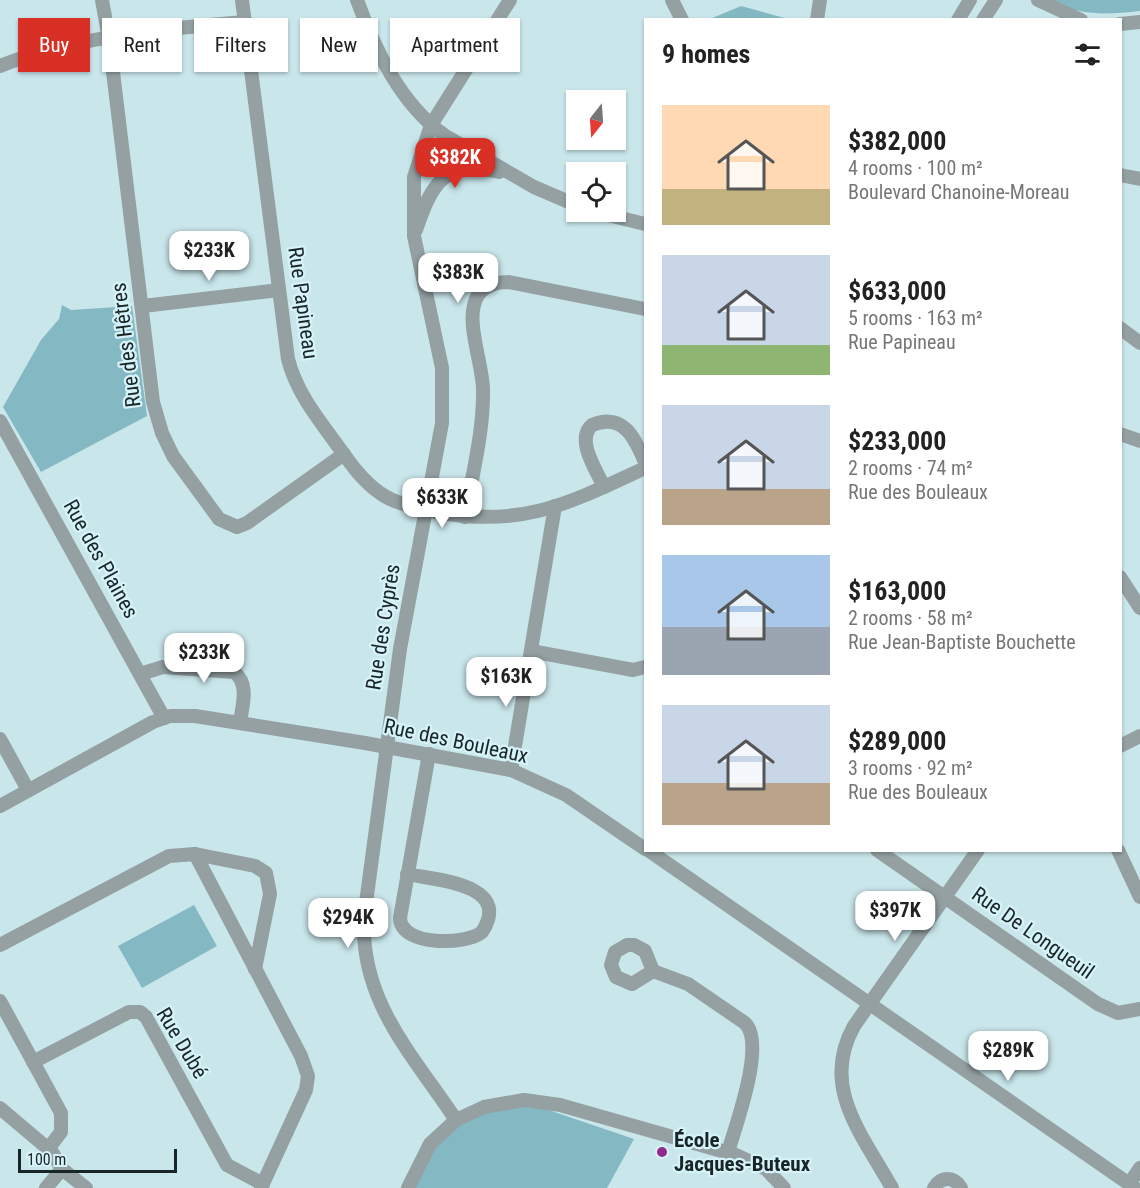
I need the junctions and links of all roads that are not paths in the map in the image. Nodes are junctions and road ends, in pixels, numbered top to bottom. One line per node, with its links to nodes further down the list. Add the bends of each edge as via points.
1 (102, 0): 10 (street, Rue des Hêtres)
2 (242, 0): 11 (street, Rue Papineau)
3 (357, 0): 23 (street, via 383,62)
4 (510, 0): 23 (street, Rue des Cyprès)
5 (672, 0): 12 (street)
6 (820, 0): 13 (street)
7 (970, 0): 14 (street)
8 (996, 0): 15 (street)
9 (1038, 0): 16 (street)
10 (105, 18)
11 (245, 18)
12 (681, 18)
13 (817, 18)
14 (959, 18)
15 (984, 18)
16 (1077, 18)
17 (1140, 22): 18 (street)
18 (1122, 24)
19 (102, 40): 20 (street, via 42,51)
20 (0, 66)
21 (113, 72): 32 (street, Rue des Hêtres)
22 (252, 72): 31 (street, Rue Papineau)
23 (431, 125): 25 (street); 30 (street, Rue des Cyprès, via 414,177)
24 (1122, 175): 26 (street)
25 (516, 176): 27 (street); 30 (street, via 471,168 446,176 428,195)
26 (1140, 179)
27 (566, 200)
28 (626, 219): 29 (street)
29 (644, 224)
30 (414, 236): 44 (street, Rue des Cyprès, via 440,351 443,382 441,423)
31 (279, 290): 32 (street); 39 (street, Rue Papineau, via 288,359 296,383)
32 (143, 306): 39 (street, Rue des Hêtres, via 159,425 173,456 222,522 247,524)
33 (644, 309): 45 (street, via 509,282 483,290 476,300 473,317 483,387 481,424)
34 (1122, 330): 35 (street)
35 (1140, 343)
36 (0, 421): 50 (street, Rue des Plaines)
37 (1122, 435): 38 (street)
38 (1140, 441)
39 (344, 454): 44 (street, Rue Papineau, via 378,492)
40 (644, 460): 42 (street, via 627,429 612,423 592,425 585,442)
41 (644, 468): 42 (street, Rue Papineau)
42 (604, 487): 43 (street, Rue Papineau)
43 (555, 506): 45 (street, Rue Papineau, via 508,518); 48 (street)
44 (425, 510): 45 (street, Rue Papineau); 56 (street, Rue des Cyprès)
45 (465, 517)
46 (1122, 580): 47 (street)
47 (1140, 608)
48 (531, 651): 49 (street, via 633,670); 58 (street)
49 (644, 667)
50 (140, 674): 51 (street, Rue des Plaines); 52 (street, via 163,667 234,672 244,688)
51 (164, 718): 52 (street, Rue des Bouleaux, via 195,716); 59 (street, Rue des Bouleaux)
52 (240, 723): 56 (street, Rue des Bouleaux)
53 (1140, 736): 55 (street)
54 (0, 739): 59 (street)
55 (1122, 745)
56 (387, 746): 57 (street, Rue des Bouleaux); 78 (street, Rue des Cyprès, via 364,909 366,964 384,1012)
57 (429, 754): 58 (street, Rue des Bouleaux); 67 (street)
58 (511, 770): 61 (street, Rue des Bouleaux, via 566,795)
59 (28, 790): 60 (street, Rue des Bouleaux)
60 (0, 806)
61 (644, 849)
62 (649, 852): 74 (street, Rue des Bouleaux)
63 (880, 852): 69 (street, Rue De Longueuil)
64 (977, 852): 69 (street)
65 (1119, 852): 68 (street)
66 (195, 854): 70 (street, via 170,856); 71 (street); 71 (street, via 255,866 267,873 270,890)
67 (407, 873): 67 (street, via 400,918 405,933 421,939 448,940 471,938 482,932 488,908 479,892)
68 (1140, 897)
69 (945, 898): 74 (street); 75 (street, Rue De Longueuil, via 1105,1009 1124,1013)
70 (0, 945)
71 (255, 969): 83 (street, via 308,1076 304,1097)
72 (653, 971): 80 (street, via 688,984 745,1023 753,1035 753,1060)
73 (0, 1001): 76 (street)
74 (869, 1005): 84 (street, Rue des Bouleaux); 89 (street, via 846,1042 840,1082 848,1108)
75 (1140, 1009)
76 (33, 1062): 79 (street, via 62,1120 61,1132); 83 (street, Rue Dubé, via 129,1012 140,1011 227,1165)
77 (0, 1108): 79 (street)
78 (456, 1120): 80 (street, via 484,1107 534,1100); 87 (street, via 430,1144)
79 (48, 1149): 81 (street)
80 (728, 1152): 88 (street, via 759,1164)
81 (62, 1168): 85 (street); 86 (street)
82 (1140, 1168): 84 (street)
83 (262, 1186)
84 (1132, 1186)
85 (46, 1188)
86 (86, 1188)
87 (408, 1188)
88 (784, 1188)
89 (892, 1188)
90 (934, 1188): 91 (street, via 946,1179)
91 (961, 1188)

